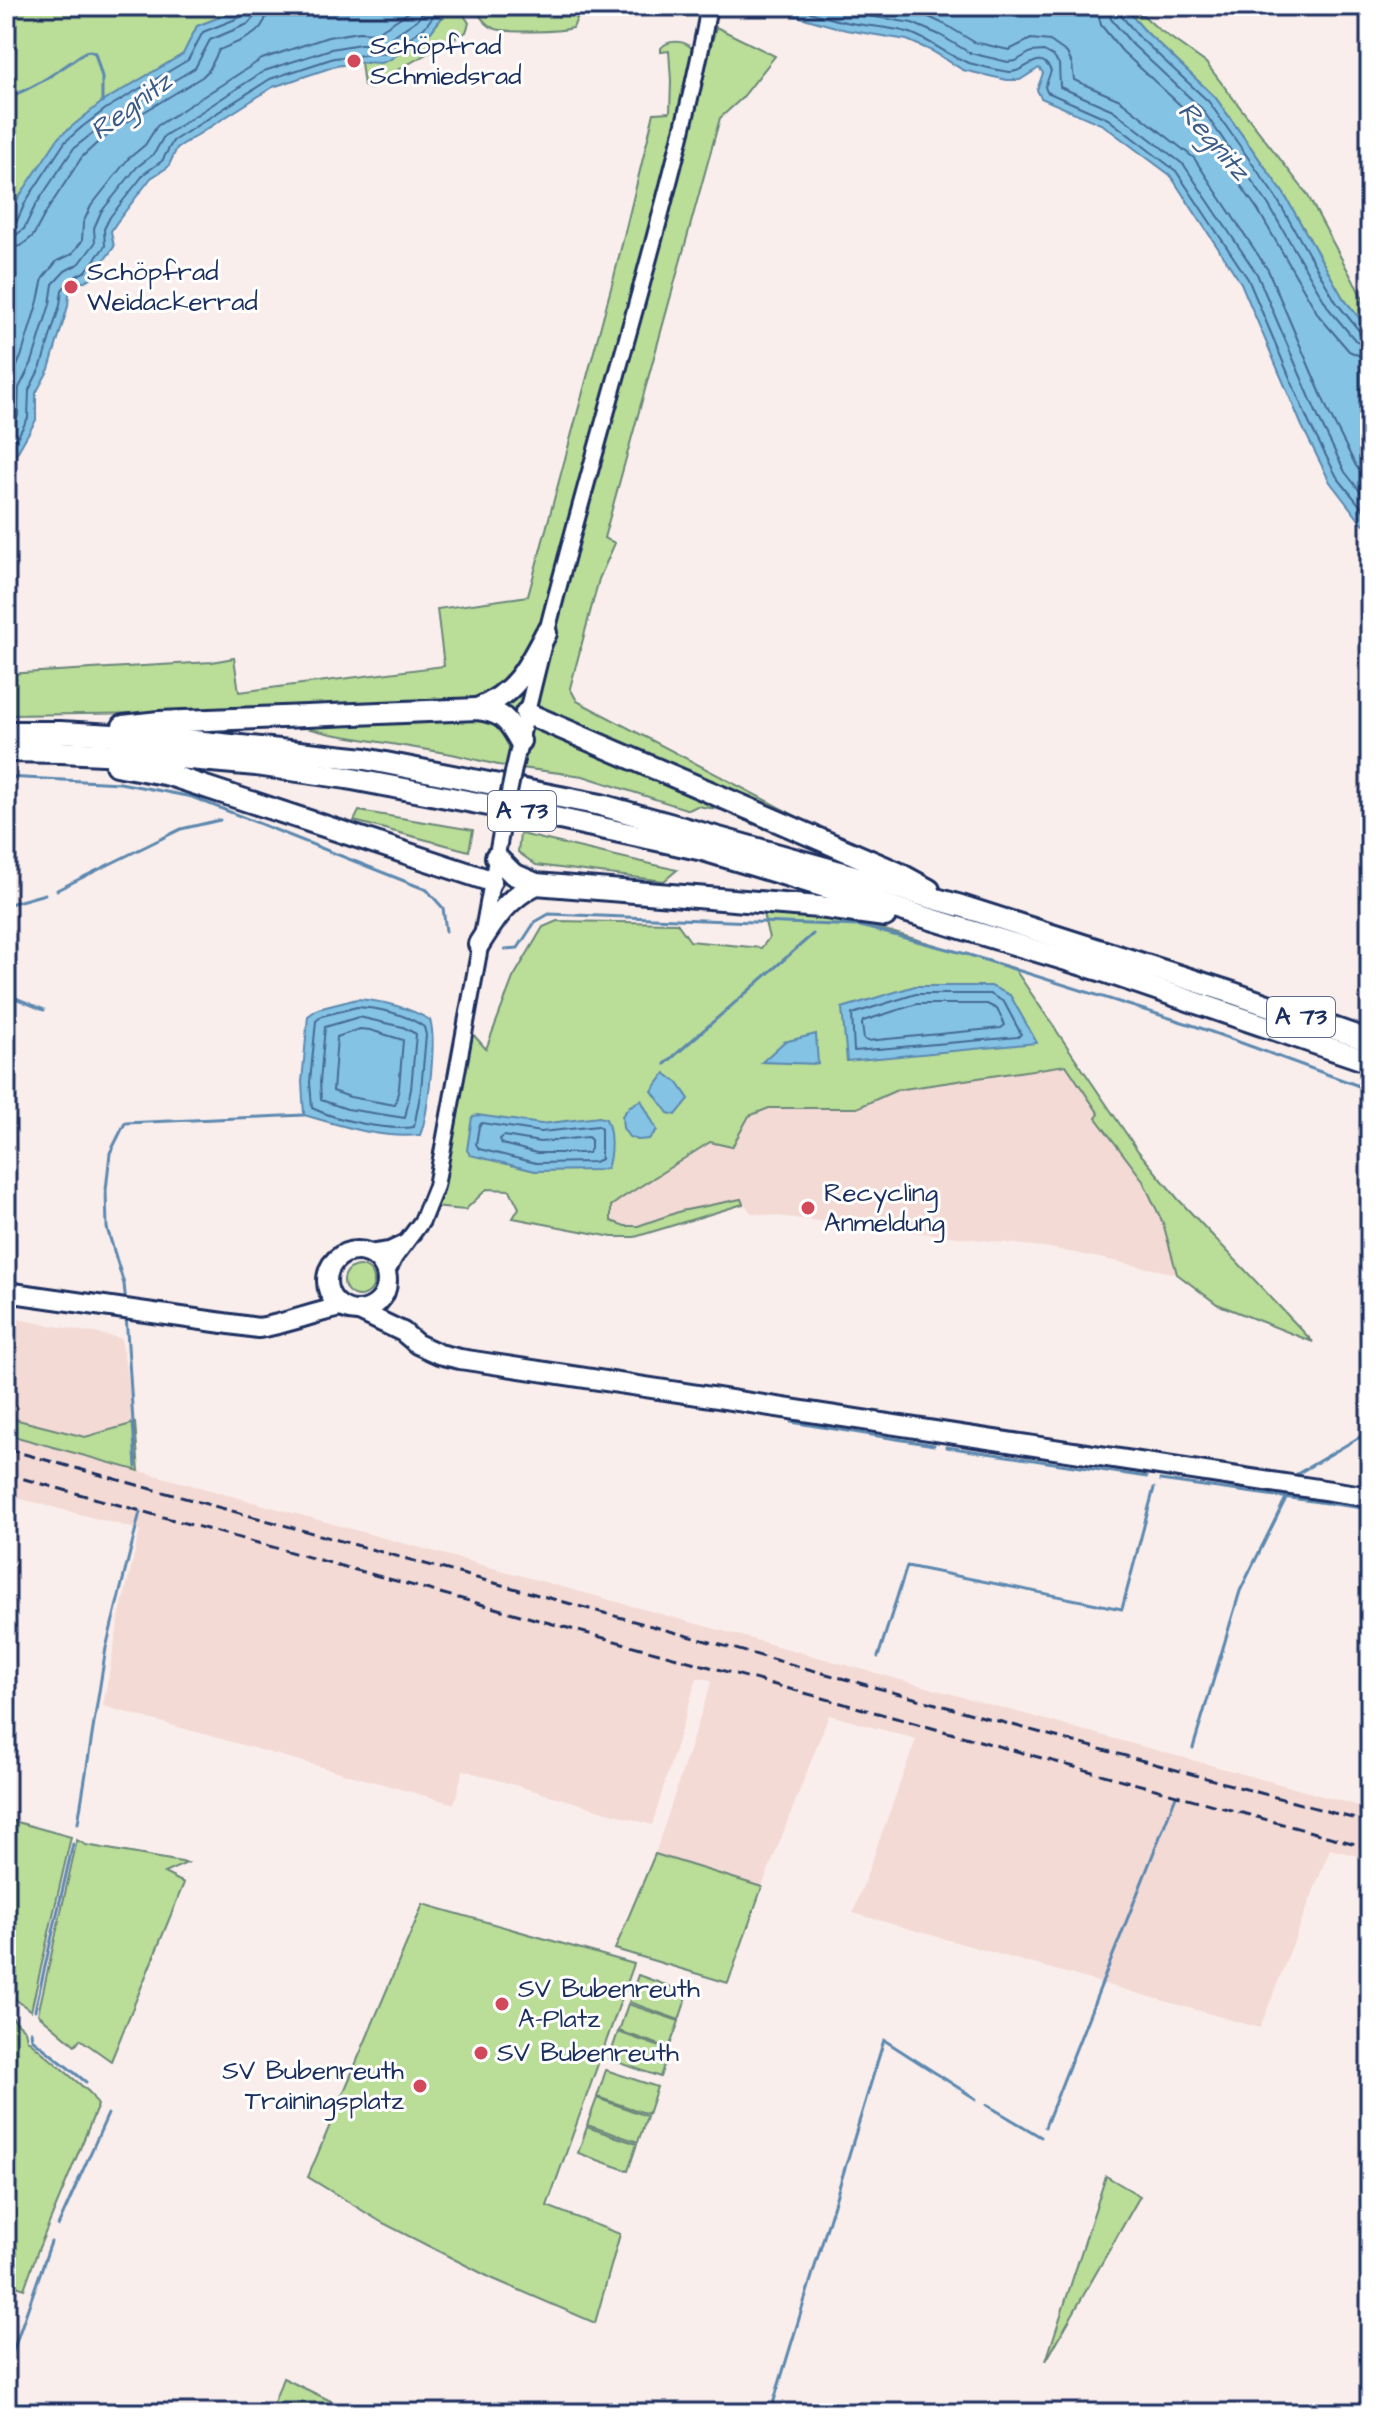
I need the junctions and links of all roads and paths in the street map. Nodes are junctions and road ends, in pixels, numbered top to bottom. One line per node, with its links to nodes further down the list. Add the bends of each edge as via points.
1 (709, 6): 2 (street, via 672,171)
2 (546, 633): 3 (highway, via 513,687); 4 (street)
3 (477, 709): 6 (highway, via 500,714); 7 (highway, via 159,722)
4 (526, 713): 6 (street); 12 (highway, via 898,873)
5 (6, 732): 7 (highway, A 73)
6 (520, 741): 9 (street, bridge)
7 (60, 742): 8 (highway, A 73); 10 (highway, via 116,765 169,775); 12 (highway, A 73, via 180,739 381,762 601,805); 13 (highway, A 73, via 347,778 546,816 703,850)
8 (6, 751)
9 (496, 857): 10 (street); 11 (highway, via 513,874)
10 (491, 881): 14 (street)
11 (536, 884): 13 (highway, via 819,907); 14 (highway, via 503,908)
12 (961, 906): 15 (highway, A 73)
13 (972, 930): 16 (highway, A 73)
14 (479, 944): 17 (street, via 436,1186 422,1221)
15 (1370, 1041)
16 (1370, 1062)
17 (404, 1243): 18 (street); 19 (street)
18 (369, 1253): 19 (main road); 20 (main road, via 342,1254 330,1267)
19 (386, 1274): 22 (main road)
20 (327, 1285): 23 (main road, via 329,1294); 24 (main road)
21 (6, 1292): 24 (main road, via 258,1328)
22 (384, 1294): 23 (main road, via 369,1309); 25 (main road)
23 (350, 1309): 24 (main road); 25 (main road)
24 (293, 1319)
25 (403, 1332): 26 (main road, via 417,1344 460,1359)
26 (1370, 1497)

